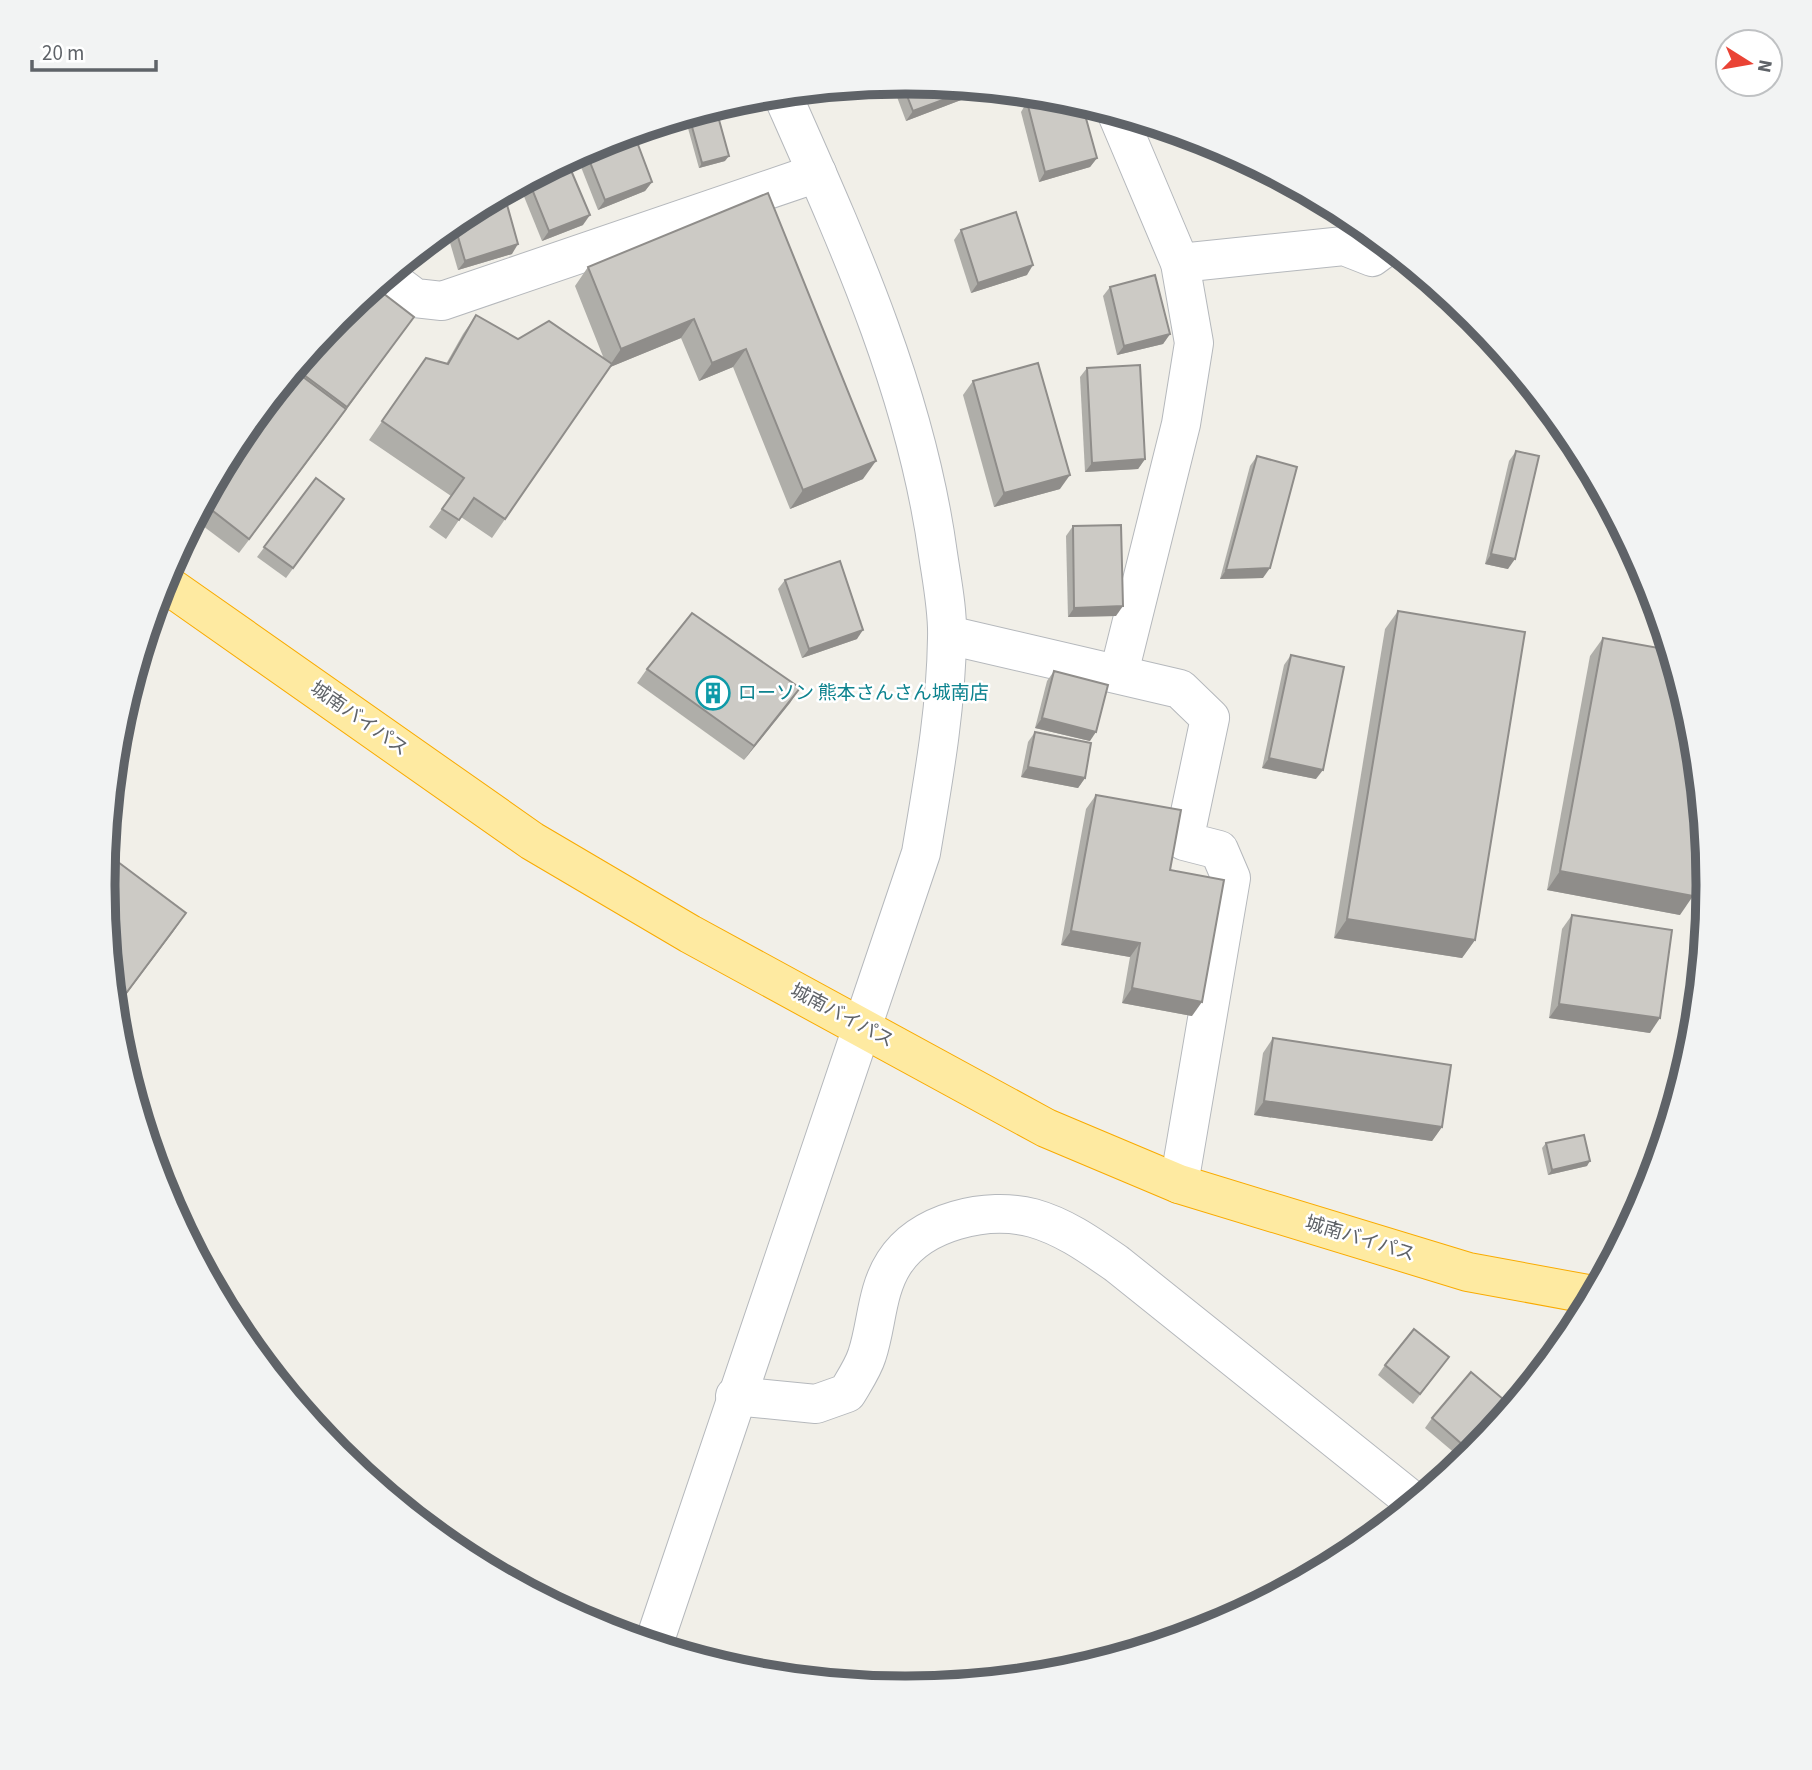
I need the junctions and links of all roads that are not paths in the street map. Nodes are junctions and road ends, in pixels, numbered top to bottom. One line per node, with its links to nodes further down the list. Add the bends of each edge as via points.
1 (786, 104): 3 (street)
2 (1121, 124): 5 (street)
3 (817, 173): 6 (street, via 442,301 415,298); 8 (street, via 903,389 930,497)
4 (1379, 252): 5 (street, via 1373,257 1344,246)
5 (1180, 263): 9 (street, via 1194,343 1181,424)
6 (395, 283)
7 (173, 589): 10 (highway, 城南バイパス, via 532,841)
8 (948, 635): 9 (street); 10 (street, via 942,731 920,853)
9 (1119, 673): 11 (street, via 1180,689 1210,718 1184,841 1219,850 1231,878)
10 (862, 1027): 11 (highway, 城南バイパス, via 1046,1128); 13 (street)
11 (1179, 1184): 12 (highway, 城南バイパス, via 1468,1272)
12 (1583, 1293)
13 (735, 1396): 14 (street, via 816,1404 847,1393 867,1356 879,1296 894,1262 925,1234 960,1219 1000,1214 1033,1218 1072,1234 1117,1264); 15 (street)
14 (1406, 1496)
15 (656, 1635)

